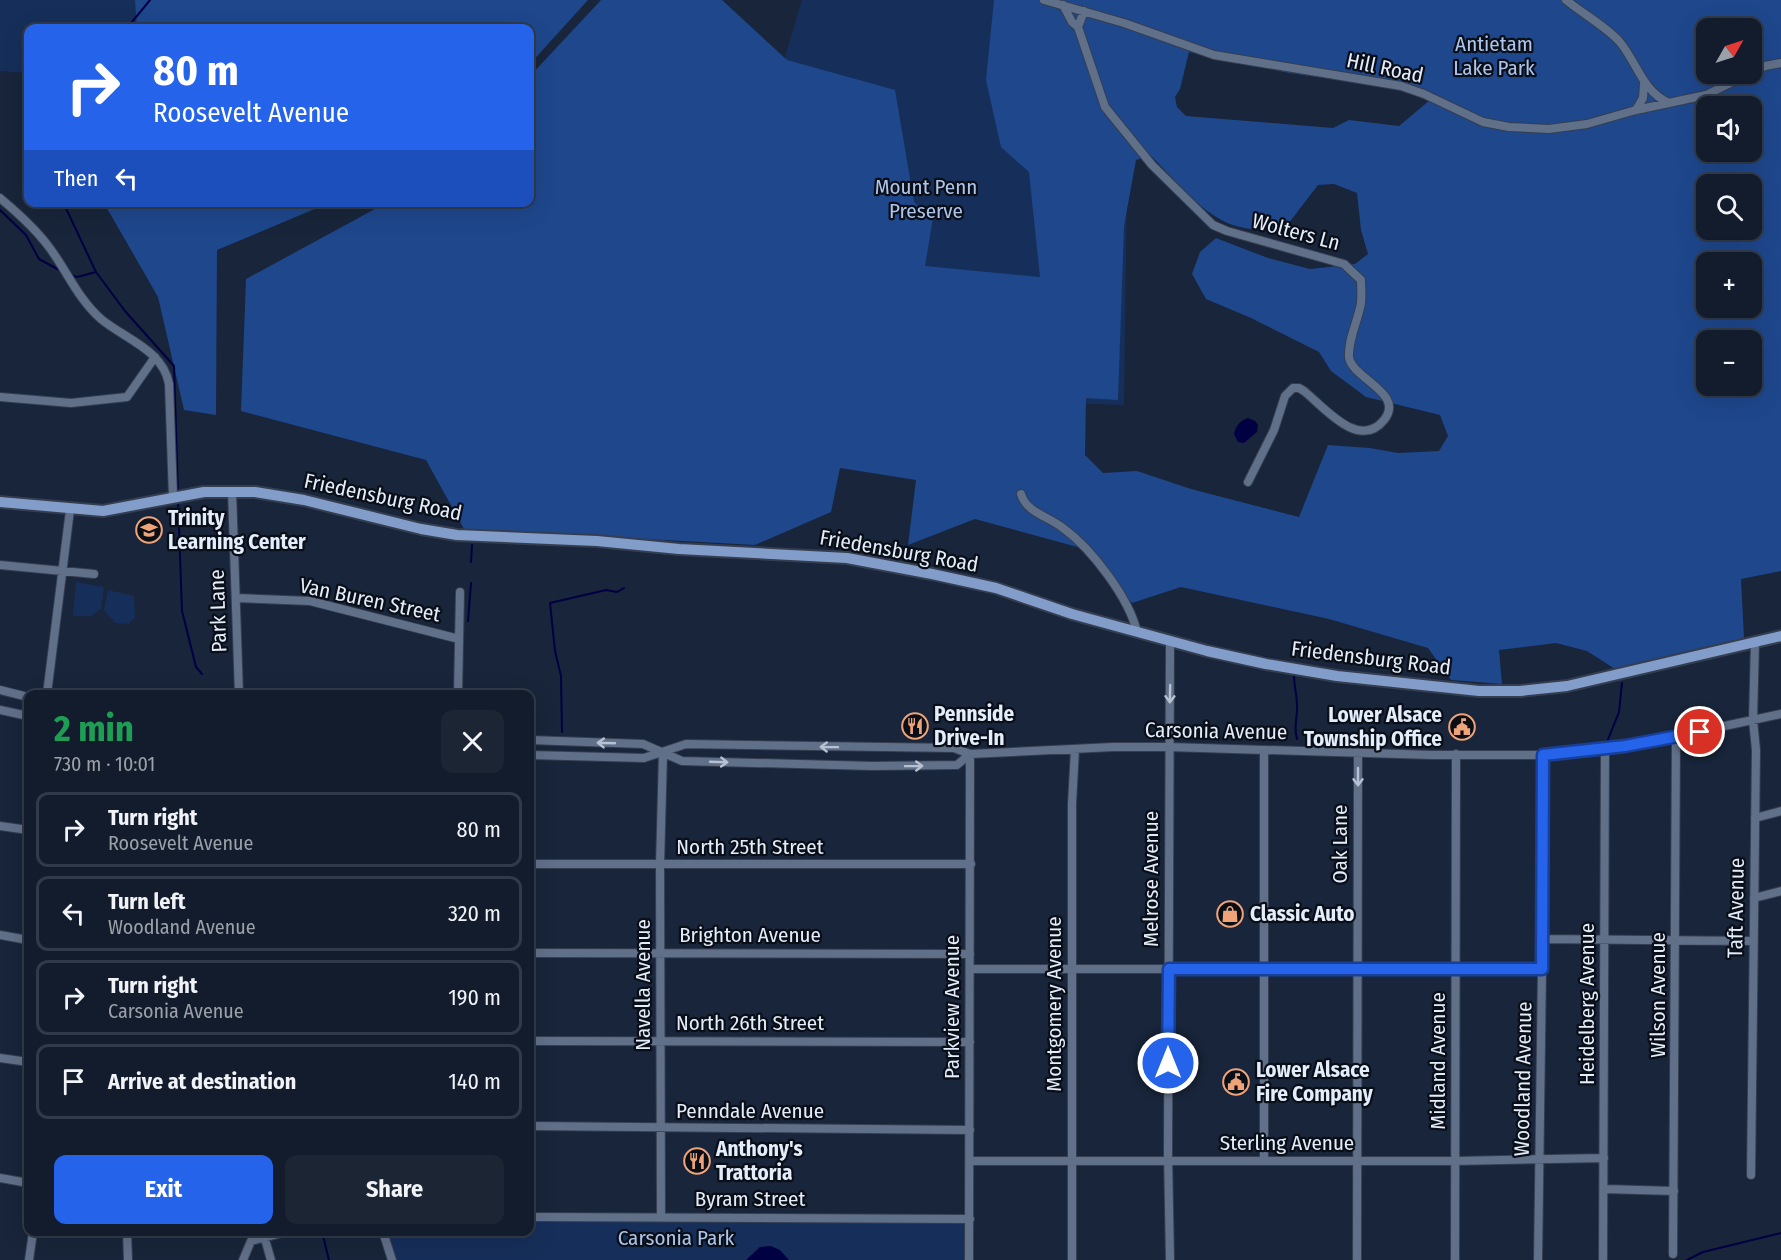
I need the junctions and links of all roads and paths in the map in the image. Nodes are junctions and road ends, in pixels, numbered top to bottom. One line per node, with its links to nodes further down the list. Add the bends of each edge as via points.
1 (1044, 0): 3 (street, Hill Road)
2 (1566, 0): 8 (street, via 1613,35)
3 (1063, 5): 4 (street, Hill Road); 5 (street)
4 (1084, 11): 5 (street); 11 (street, Hill Road, via 1214,55 1401,86 1483,122 1509,127 1567,128)
5 (1078, 27): 15 (street, Wolters Ln, via 1105,107 1152,165 1213,225 1344,264 1361,280 1361,302 1349,360 1385,396 1387,415 1371,430 1356,431 1304,391 1293,388 1285,396 1275,430)
6 (1781, 63): 7 (street, Hill Road)
7 (1762, 68)
8 (1644, 83): 10 (street, via 1654,95); 11 (street, via 1643,98)
9 (1728, 84): 10 (street, Hill Road, via 1706,95)
10 (1671, 103): 11 (street, Hill Road)
11 (1636, 110)
12 (0, 198): 13 (street, via 48,245 93,311)
13 (155, 357): 14 (street, via 127,397 71,403); 18 (street, via 169,384)
14 (0, 397)
15 (1248, 482)
16 (232, 491): 18 (main road, Friedensburg Road); 25 (street, Park Lane); 26 (main road, Friedensburg Road, via 276,494 457,535 824,556 874,563 996,588)
17 (1021, 494): 26 (street, via 1028,506 1064,528 1095,558 1122,597)
18 (173, 497): 20 (main road, Friedensburg Road, via 103,511)
19 (0, 502): 20 (main road, Friedensburg Road)
20 (70, 510): 22 (street)
21 (0, 565): 22 (street)
22 (63, 570): 23 (street); 32 (street)
23 (94, 574)
24 (460, 592): 28 (street)
25 (236, 598): 28 (street, Van Buren Street, via 310,601); 33 (street, Park Lane)
26 (1137, 632): 29 (main road, Friedensburg Road)
27 (1781, 636): 30 (main road, Friedensburg Road)
28 (459, 639): 34 (street)
29 (1170, 641): 30 (main road, Friedensburg Road, via 1337,676 1504,692 1567,686); 42 (street, Melrose Avenue, one-way to 42)
30 (1755, 642): 39 (street, Taft Avenue)
31 (0, 690): 35 (street)
32 (48, 690)
33 (239, 690)
34 (458, 690)
35 (24, 696)
36 (0, 710): 38 (street)
37 (1781, 714): 39 (street, Carsonia Avenue)
38 (24, 715)
39 (1753, 720): 40 (street, Carsonia Avenue); 53 (street, Taft Avenue)
40 (1676, 737): 43 (street, Carsonia Avenue); 65 (street, Wilson Avenue)
41 (534, 740): 46 (street, Carsonia Avenue, one-way to 41, via 643,744)
42 (1169, 747): 44 (street, Carsonia Avenue); 45 (street, Carsonia Avenue); 72 (street, Melrose Avenue)
43 (1605, 748): 51 (street, Carsonia Avenue); 64 (street, Heidelberg Avenue)
44 (1075, 749): 48 (street, Carsonia Avenue); 71 (street, Montgomery Avenue)
45 (1264, 750): 47 (street, Carsonia Avenue); 73 (street)
46 (663, 753): 48 (street, Carsonia Avenue, one-way to 46, via 954,748 686,744); 48 (street, Carsonia Avenue, one-way to 48, via 682,761 872,766 957,765); 50 (street, Carsonia Avenue, via 644,758); 58 (street, Navella Avenue)
47 (1358, 753): 49 (street, Carsonia Avenue); 74 (street, Oak Lane, one-way to 74)
48 (970, 754): 57 (street, Parkview Avenue)
49 (1456, 754): 51 (street, Carsonia Avenue); 75 (street, Midland Avenue)
50 (534, 755)
51 (1543, 755): 63 (street, Woodland Avenue)
52 (1781, 811): 53 (street)
53 (1755, 818): 60 (street, Taft Avenue)
54 (0, 826): 55 (street)
55 (24, 829)
56 (534, 864): 58 (street, North 25th Street)
57 (971, 864): 58 (street, North 25th Street); 69 (street, Parkview Avenue)
58 (660, 865): 68 (street, Navella Avenue)
59 (1781, 891): 60 (street)
60 (1754, 898): 66 (street, Taft Avenue)
61 (0, 935): 62 (street)
62 (24, 939)
63 (1543, 939): 64 (street); 76 (street, Woodland Avenue)
64 (1605, 940): 65 (street); 85 (street, Heidelberg Avenue)
65 (1676, 940): 66 (street); 97 (street, Wilson Avenue)
66 (1753, 941): 93 (street, Taft Avenue)
67 (534, 953): 68 (street, Brighton Avenue)
68 (661, 953): 69 (street, Brighton Avenue); 78 (street, Navella Avenue)
69 (970, 954): 70 (street, Parkview Avenue)
70 (970, 969): 71 (street); 79 (street, Parkview Avenue)
71 (1072, 969): 72 (street); 89 (street, Montgomery Avenue)
72 (1169, 969): 73 (street); 90 (street, Melrose Avenue)
73 (1263, 969): 74 (street); 86 (street)
74 (1357, 969): 75 (street); 91 (street, Oak Lane)
75 (1456, 969): 76 (street); 92 (street, Midland Avenue)
76 (1542, 969): 87 (street, Woodland Avenue)
77 (534, 1041): 78 (street, North 26th Street)
78 (661, 1041): 79 (street, North 26th Street); 83 (street, Navella Avenue)
79 (970, 1042): 84 (street, Parkview Avenue)
80 (0, 1058): 81 (street)
81 (24, 1061)
82 (534, 1126): 83 (street, Penndale Avenue)
83 (661, 1128): 84 (street, Penndale Avenue); 99 (street, Navella Avenue)
84 (970, 1130): 88 (street, Parkview Avenue)
85 (1604, 1158): 87 (street, Sterling Avenue); 96 (street, Heidelberg Avenue)
86 (1264, 1160): 90 (street, Sterling Avenue); 91 (street, Sterling Avenue)
87 (1540, 1160): 92 (street, Sterling Avenue); 117 (street, Woodland Avenue)
88 (970, 1161): 89 (street, Sterling Avenue); 100 (street, Parkview Avenue)
89 (1071, 1161): 90 (street, Sterling Avenue); 113 (street, Montgomery Avenue)
90 (1168, 1161): 114 (street, Melrose Avenue)
91 (1356, 1161): 92 (street, Sterling Avenue); 115 (street, Oak Lane)
92 (1455, 1161): 116 (street, Midland Avenue)
93 (1751, 1175)
94 (0, 1178): 95 (street)
95 (24, 1181)
96 (1604, 1189): 97 (street); 118 (street, Heidelberg Avenue)
97 (1674, 1191): 106 (street, Wilson Avenue)
98 (534, 1216): 99 (street, Byram Street)
99 (661, 1217): 100 (street, Byram Street)
100 (970, 1219): 112 (street, Parkview Avenue)
101 (32, 1236): 107 (street)
102 (127, 1236): 108 (street)
103 (260, 1236): 109 (street, via 251,1241)
104 (265, 1236): 110 (street)
105 (384, 1236): 111 (street)
106 (1673, 1254)
107 (29, 1260)
108 (128, 1260)
109 (243, 1260)
110 (271, 1260)
111 (392, 1260)
112 (969, 1260)
113 (1072, 1260)
114 (1170, 1260)
115 (1356, 1260)
116 (1455, 1260)
117 (1538, 1260)
118 (1604, 1260)

